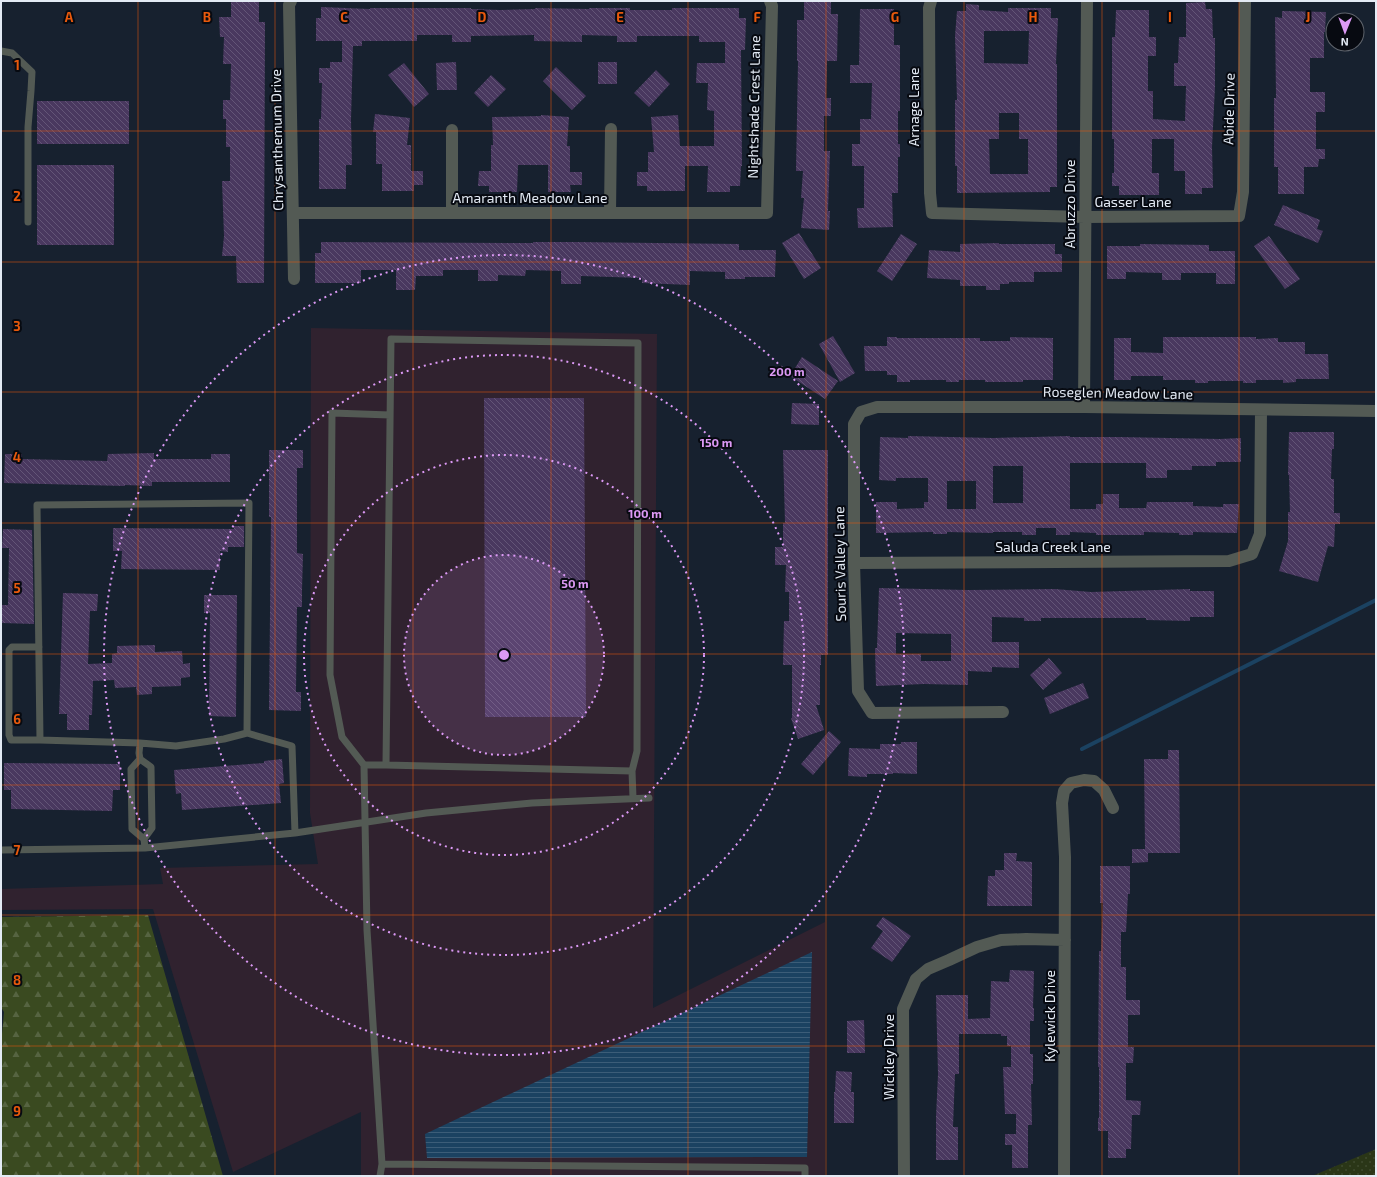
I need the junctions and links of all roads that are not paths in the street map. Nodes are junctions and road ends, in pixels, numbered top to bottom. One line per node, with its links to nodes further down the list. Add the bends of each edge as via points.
1 (291, 1): 9 (street, Chrysanthemum Drive, via 289,5)
2 (770, 1): 13 (street, Nightshade Crest Lane, via 772,6)
3 (931, 1): 12 (street, Arnage Lane, via 929,8)
4 (1087, 1): 15 (street, Abruzzo Drive)
5 (1245, 1): 14 (street, Abide Drive, via 1243,192)
6 (1, 51): 16 (lane, via 12,54 32,72 28,126)
7 (611, 129): 11 (street)
8 (452, 130): 10 (street)
9 (293, 212): 10 (street, Amaranth Meadow Lane); 17 (street, Chrysanthemum Drive)
10 (452, 213): 11 (street, Amaranth Meadow Lane)
11 (610, 213): 13 (street, Amaranth Meadow Lane)
12 (932, 213): 15 (street, Gasser Lane)
13 (767, 214)
14 (1239, 216): 15 (street, Gasser Lane)
15 (1085, 217): 18 (street, Abruzzo Drive)
16 (28, 222)
17 (294, 279)
18 (1084, 407): 19 (street, Roseglen Meadow Lane); 21 (street, Roseglen Meadow Lane, via 877,407)
19 (1261, 410): 20 (street, Roseglen Meadow Lane); 23 (street, Saluda Creek Lane, via 1260,534 1252,554 1229,561)
20 (1376, 410)
21 (861, 412): 23 (street, Souris Valley Lane, via 854,424)
22 (390, 415): 30 (lane, via 332,414 330,675 342,737); 31 (lane); 32 (lane, via 391,339 638,343 637,751)
23 (854, 563): 25 (street, Souris Valley Lane, via 858,691 872,713)
24 (39, 647): 26 (lane, via 37,505 249,503); 27 (lane); 27 (lane, via 12,646 9,650 8,735 11,740)
25 (1003, 712)
26 (247, 733): 28 (lane, via 176,746); 37 (lane, via 292,746)
27 (40, 740): 28 (lane)
28 (140, 743): 29 (lane)
29 (140, 758): 38 (lane, via 151,766 152,828); 38 (lane, via 131,769 132,829)
30 (364, 765): 31 (lane); 36 (lane)
31 (386, 765): 32 (lane)
32 (632, 771): 33 (lane)
33 (633, 798): 34 (lane); 36 (lane, via 532,803 426,813)
34 (649, 798)
35 (1113, 808): 41 (street, Kylewick Drive, via 1104,790 1094,780 1071,783 1064,791 1062,803)
36 (365, 823): 37 (lane); 42 (lane, via 367,930)
37 (295, 833): 39 (lane)
38 (144, 839): 39 (lane)
39 (145, 848): 40 (lane)
40 (1, 850)
41 (1065, 940): 47 (street, Wickley Drive, via 1001,940 977,947 928,970 916,979 903,1009); 48 (street, Kylewick Drive)
42 (382, 1164): 43 (lane); 44 (lane)
43 (754, 1168): 45 (lane); 46 (lane, via 805,1168)
44 (380, 1176)
45 (754, 1176)
46 (805, 1176)
47 (904, 1176)
48 (1064, 1176)

